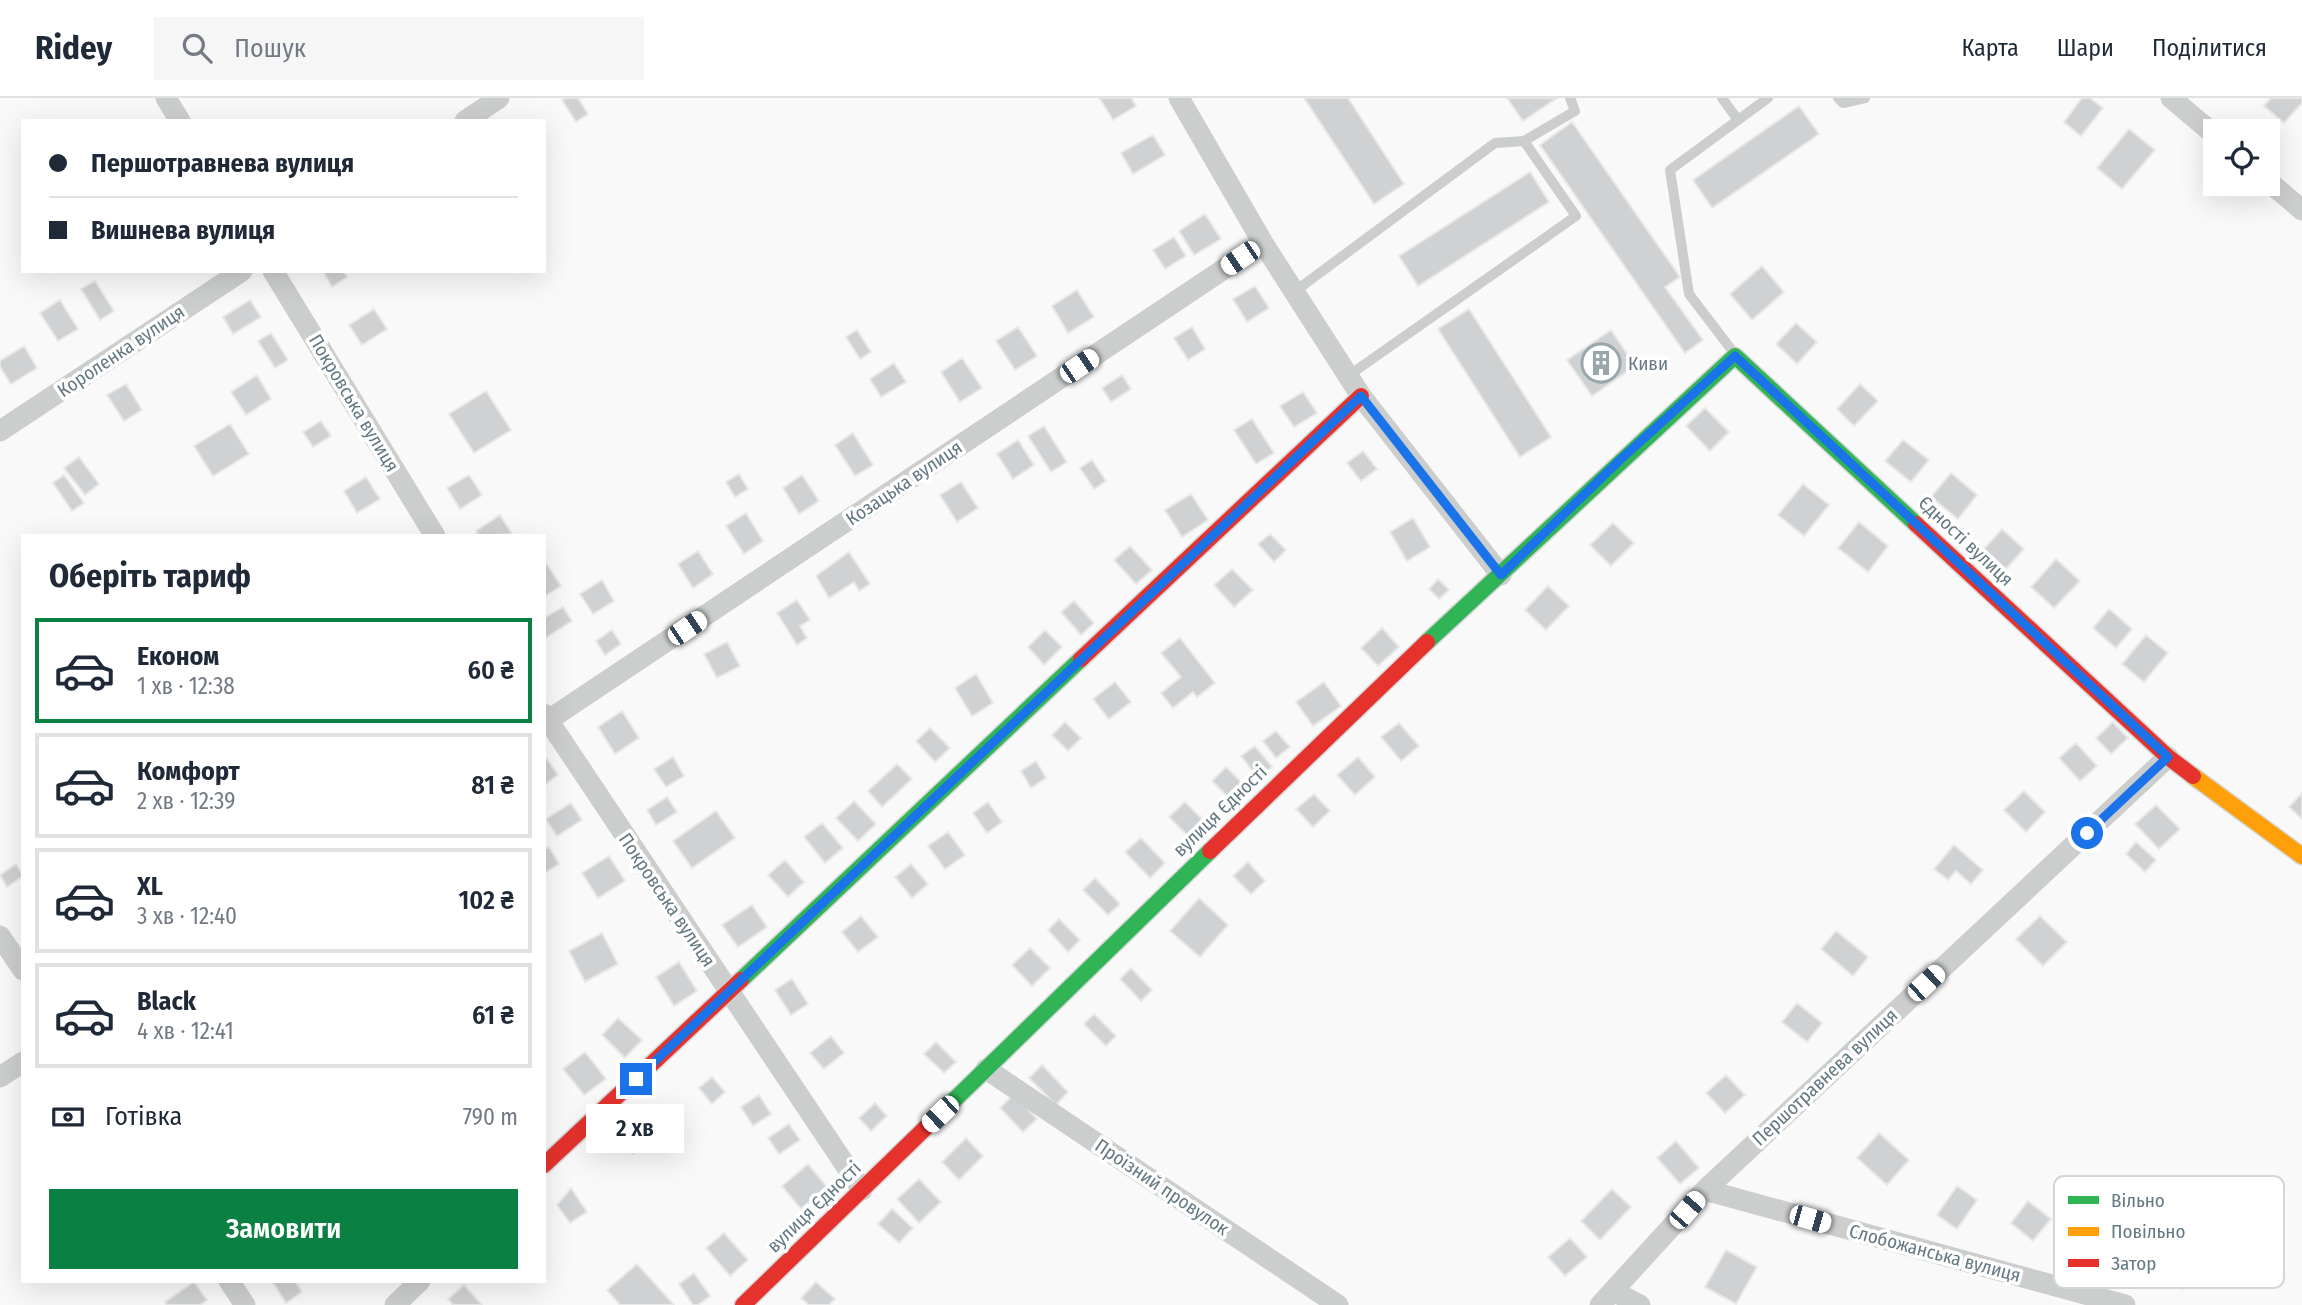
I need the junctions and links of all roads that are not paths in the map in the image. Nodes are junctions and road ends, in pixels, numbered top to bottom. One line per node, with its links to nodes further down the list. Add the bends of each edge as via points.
1 (166, 98): 10 (street)
2 (499, 98): 11 (street)
3 (1179, 98): 17 (street)
4 (1570, 98): 14 (lane, via 1574,111)
5 (1722, 98): 12 (lane)
6 (1769, 98): 12 (lane)
7 (1839, 98): 8 (lane, via 1843,103)
8 (1865, 98)
9 (2171, 98): 13 (street)
10 (179, 119)
11 (468, 119)
12 (1738, 120): 21 (lane, via 1670,170 1689,294)
13 (2203, 125)
14 (1524, 141): 20 (lane, via 1495,143); 22 (lane, via 1576,216)
15 (2280, 191): 16 (street)
16 (2302, 210)
17 (1263, 243): 20 (street); 27 (street, Козацька вулиця)
18 (239, 273): 24 (street, Короленка вулиця)
19 (274, 273): 25 (street, Покровська вулиця)
20 (1294, 292): 22 (street)
21 (1735, 356): 26 (street, вулиця Єдності); 28 (street, Єдності вулиця)
22 (1348, 376): 23 (street)
23 (1361, 396): 26 (street); 32 (street)
24 (0, 431)
25 (434, 534)
26 (1501, 575): 34 (street, вулиця Єдності, via 1378,687)
27 (546, 719): 32 (street, Покровська вулиця)
28 (2168, 757): 29 (street, Єдності вулиця); 38 (street, Першотравнева вулиця)
29 (2302, 856)
30 (0, 936): 31 (street)
31 (21, 967)
32 (729, 993): 36 (street); 37 (street, Покровська вулиця)
33 (21, 1063): 35 (street)
34 (986, 1069): 37 (street, вулиця Єдності); 47 (street, Проїзний провулок)
35 (0, 1077)
36 (546, 1163)
37 (862, 1189): 46 (street, вулиця Єдності)
38 (1705, 1190): 41 (street, Слобожанська вулиця); 43 (street, Першотравнева вулиця)
39 (230, 1283): 44 (street)
40 (418, 1283): 45 (street)
41 (2054, 1286)
42 (2063, 1288): 49 (street, Слобожанська вулиця)
43 (1608, 1298): 48 (street)
44 (245, 1305)
45 (395, 1305)
46 (743, 1305)
47 (1338, 1305)
48 (1640, 1305)
49 (2125, 1305)

